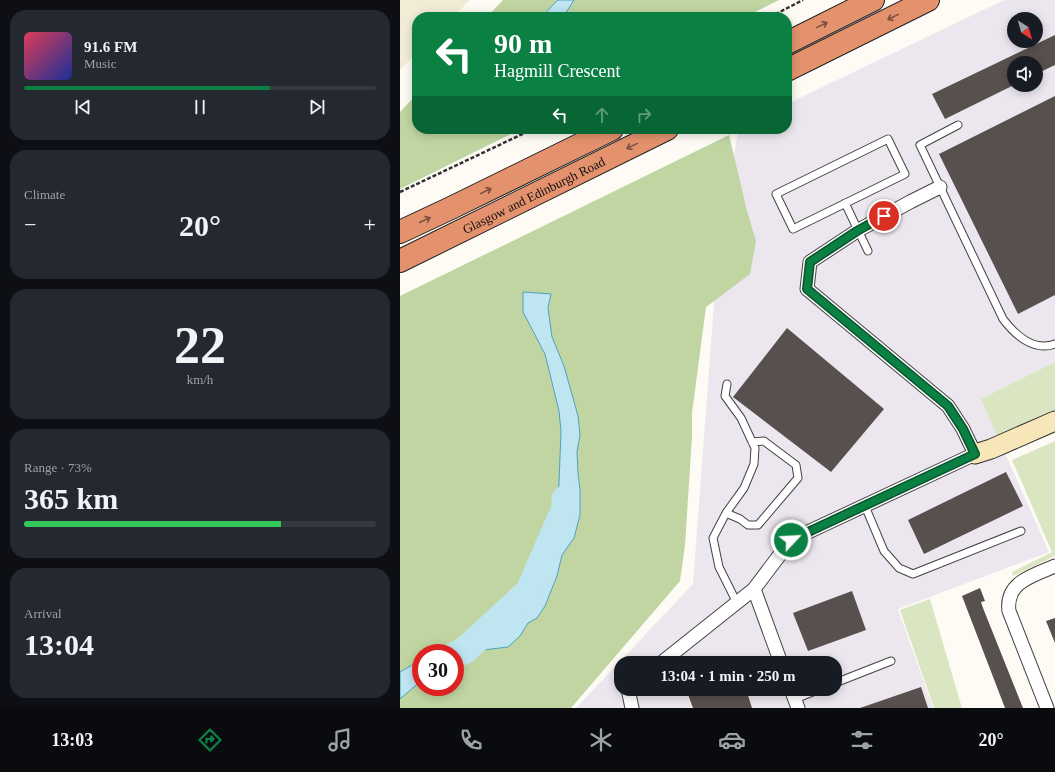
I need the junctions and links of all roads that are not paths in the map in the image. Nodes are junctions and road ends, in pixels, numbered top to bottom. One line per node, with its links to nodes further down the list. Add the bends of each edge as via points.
1 (873, 0): 3 (highway, one-way to 1)
2 (928, 0): 4 (highway, one-way to 4)
3 (792, 40)
4 (792, 68)
5 (958, 125): 8 (lane, via 920,144)
6 (602, 134): 11 (highway, Glasgow and Edinburgh Road, one-way to 6)
7 (657, 134): 13 (highway, Glasgow and Edinburgh Road, one-way to 13)
8 (940, 187): 10 (street); 14 (lane, via 1003,319 1014,333 1033,344)
9 (845, 203): 9 (lane, via 905,174 888,139 776,194 793,229); 10 (lane)
10 (857, 231): 12 (lane); 18 (street, via 810,262 807,289 948,406)
11 (400, 232)
12 (868, 251)
13 (400, 261)
14 (1055, 344)
15 (727, 384): 17 (lane, via 725,396 741,418)
16 (1055, 421): 18 (street)
17 (752, 442): 20 (lane, via 755,448 754,464 744,488); 20 (lane, via 764,441 796,465 798,478 758,525 748,525)
18 (975, 454): 19 (street)
19 (865, 506): 21 (lane, via 884,551 899,568 913,574); 23 (street, via 791,540)
20 (726, 513): 24 (lane, via 713,538 719,566)
21 (1021, 530)
22 (1055, 566): 31 (street, via 1022,581 1015,588 1008,603)
23 (754, 589): 24 (street); 26 (street)
24 (737, 603): 25 (street)
25 (670, 656)
26 (779, 656)
27 (891, 661): 28 (lane)
28 (842, 680)
29 (629, 696): 30 (street)
30 (632, 708)
31 (1047, 708)

